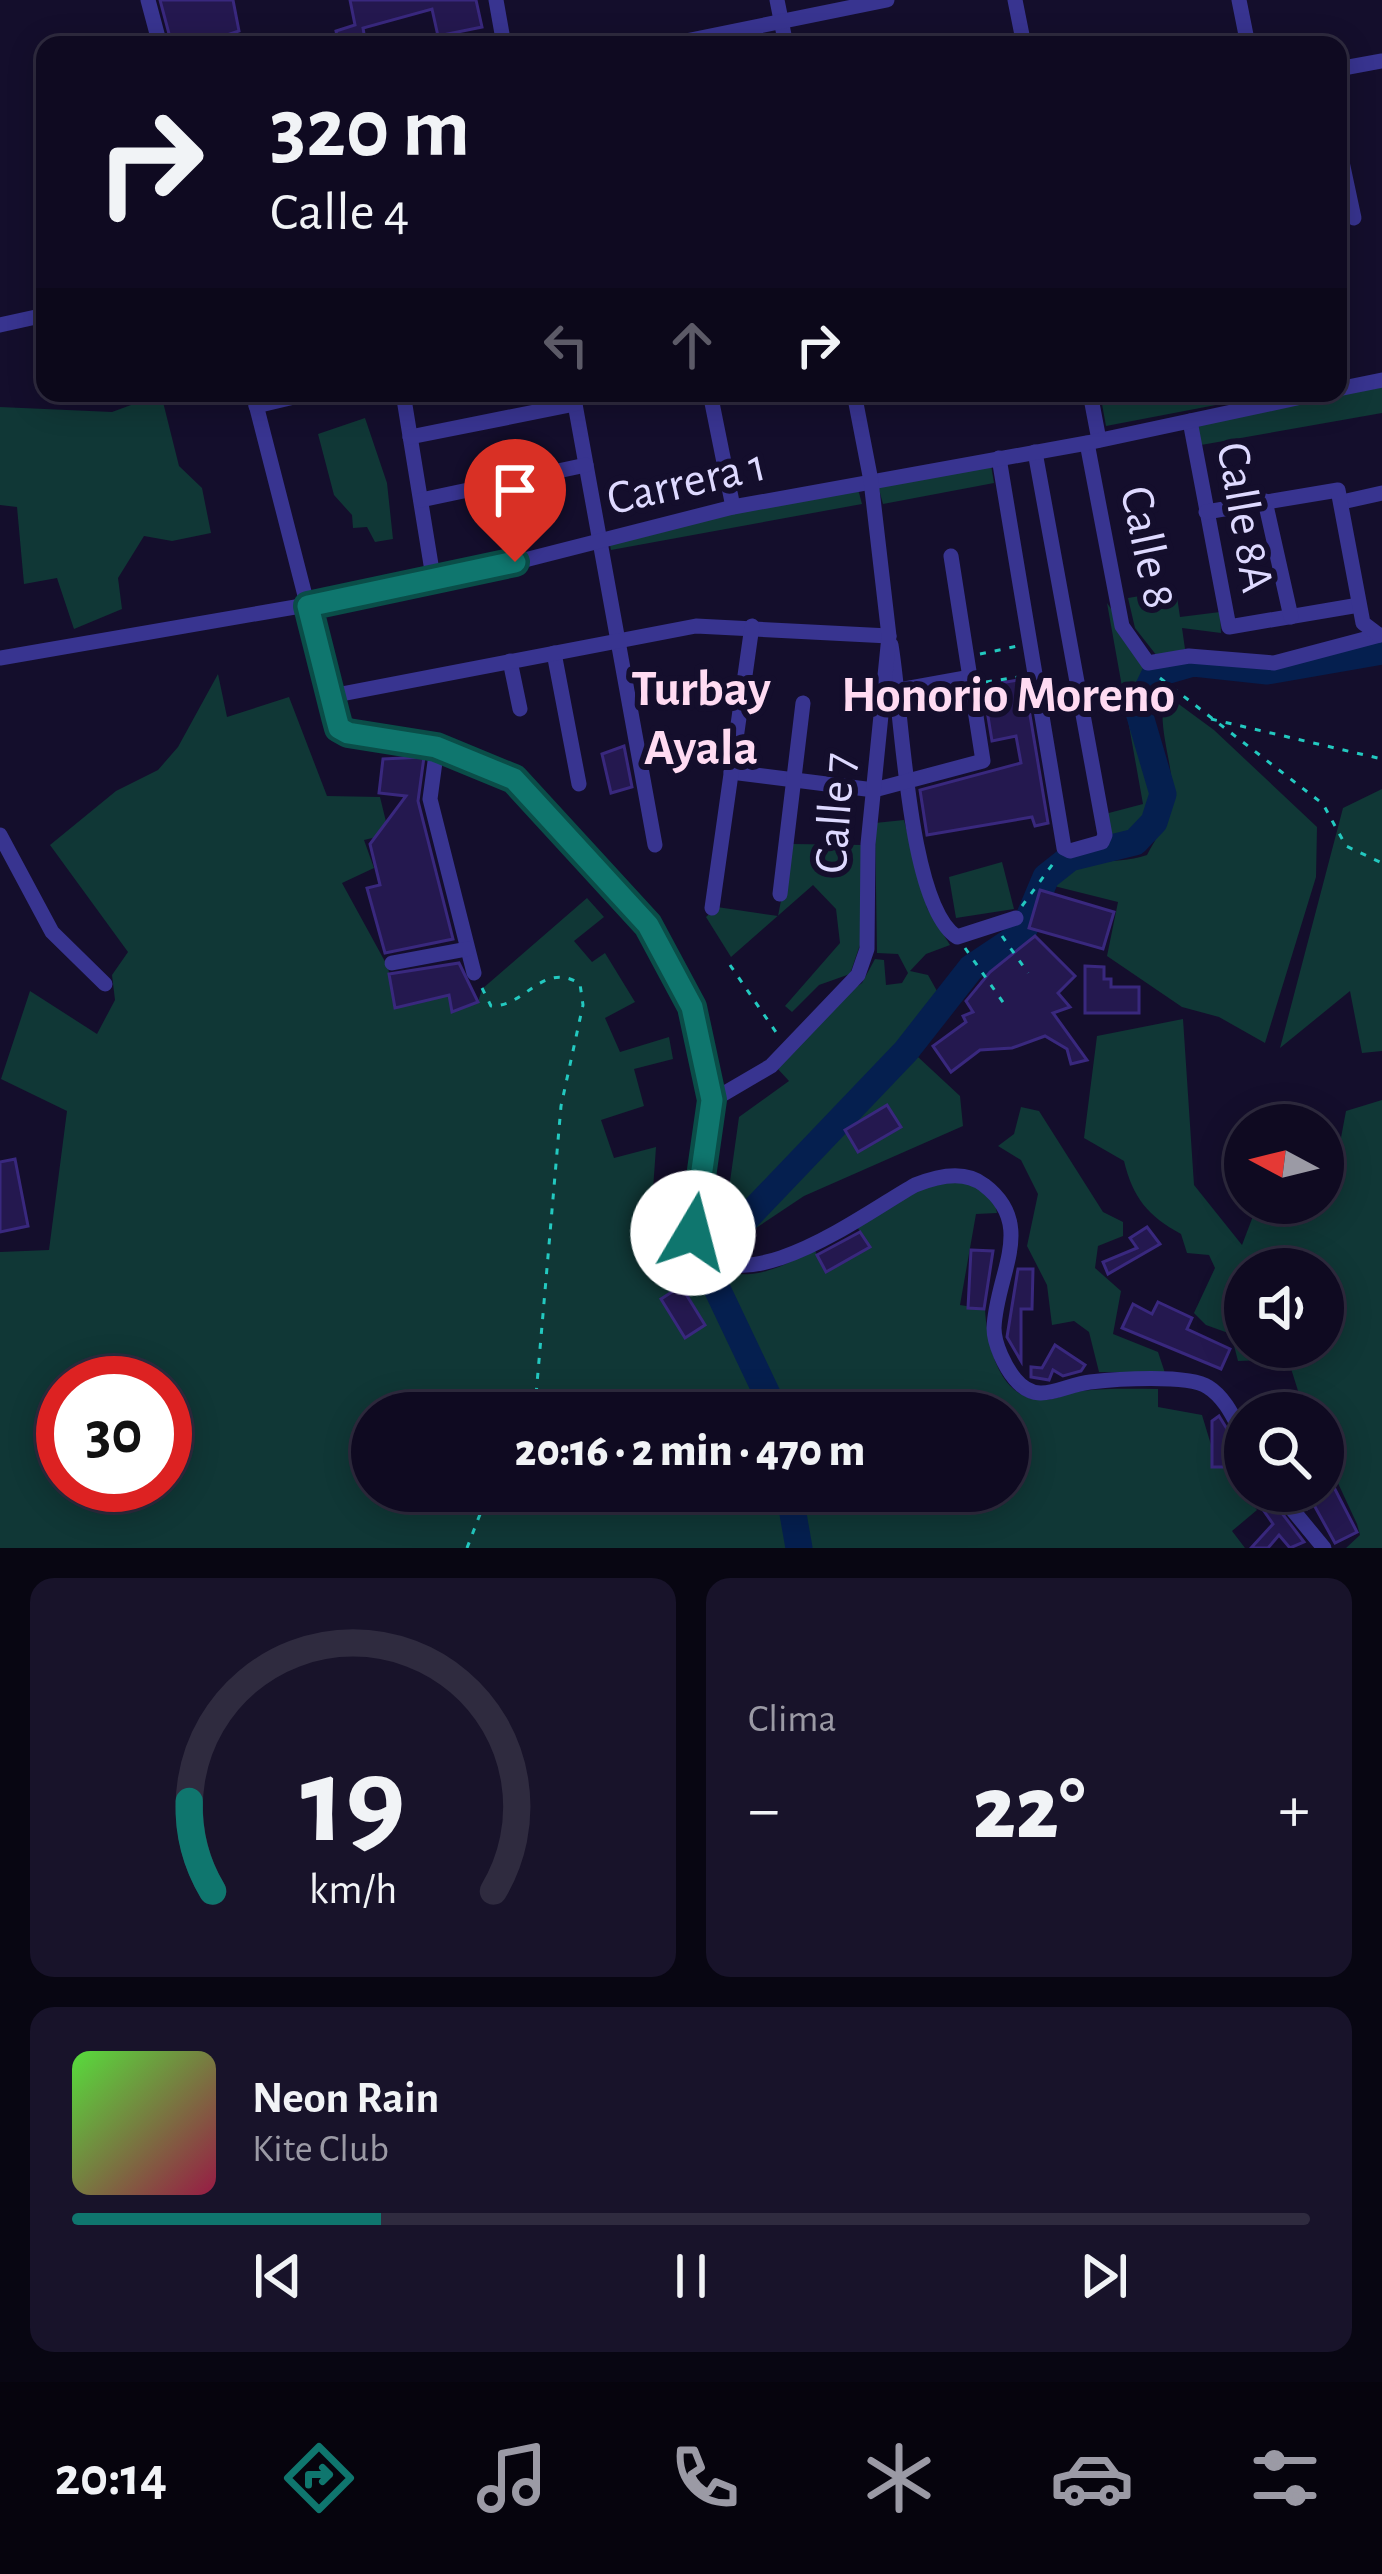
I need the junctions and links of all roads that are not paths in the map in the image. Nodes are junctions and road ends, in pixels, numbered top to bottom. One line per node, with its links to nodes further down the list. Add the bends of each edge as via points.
1 (148, 0): 8 (street)
2 (496, 0): 9 (street)
3 (777, 0): 7 (street)
4 (887, 0): 7 (street)
5 (1015, 0): 12 (street)
6 (1239, 0): 13 (street)
7 (782, 22): 10 (street); 11 (street)
8 (158, 36)
9 (502, 36)
10 (711, 36)
11 (784, 36)
12 (1022, 36)
13 (1246, 36)
14 (1382, 61): 15 (street)
15 (1347, 67)
16 (1347, 190): 17 (street)
17 (1354, 218)
18 (36, 317): 19 (street)
19 (0, 325)
20 (1382, 380): 21 (street)
21 (1347, 387)
22 (255, 402): 47 (street)
23 (404, 402): 31 (street)
24 (561, 402): 31 (street)
25 (575, 402): 35 (street)
26 (712, 402): 41 (street)
27 (856, 402): 36 (street, Calle 7)
28 (1091, 402): 32 (street, Calle 8)
29 (1277, 402): 30 (street, Carrera 1)
30 (1190, 421): 32 (street, Carrera 1); 42 (street, Calle 8A)
31 (410, 437): 38 (street)
32 (1093, 442): 33 (street, Carrera 1); 50 (street, Calle 8, via 1122,626 1148,662 1189,656 1274,663)
33 (1035, 452): 34 (street, Carrera 1); 34 (street, via 1104,840 1066,852)
34 (999, 458): 36 (street, Carrera 1)
35 (586, 465): 38 (street); 43 (street)
36 (872, 481): 41 (street, Carrera 1); 51 (street, Calle 7)
37 (1382, 493): 40 (street)
38 (421, 500): 45 (street)
39 (1265, 501): 40 (street, via 1328,488); 42 (street); 48 (street)
40 (1342, 502): 46 (street)
41 (734, 507): 43 (street, Carrera 1)
42 (1206, 512): 48 (street, Calle 8A, via 1229,627)
43 (596, 540): 45 (street, Carrera 1); 52 (street)
44 (951, 556): 56 (street)
45 (434, 583): 47 (street, Carrera 1)
46 (1359, 605): 48 (street); 50 (street, via 1365,629)
47 (308, 606): 54 (street, Carrera 1); 58 (street)
48 (1291, 617)
49 (752, 626): 51 (street); 52 (street, via 696,626); 62 (street)
50 (1381, 635)
51 (889, 636): 57 (street); 66 (street, Calle 7)
52 (617, 641): 53 (street); 68 (street)
53 (554, 653): 55 (street); 65 (street)
54 (0, 658)
55 (510, 662): 58 (street); 60 (street)
56 (972, 681): 57 (street); 64 (street, via 983,761)
57 (899, 690): 64 (street)
58 (331, 696): 61 (street, via 339,728)
59 (803, 703): 63 (street)
60 (520, 709)
61 (436, 747): 72 (street, via 430,799); 76 (street, via 514,779 648,925 692,1007)
62 (730, 772): 63 (street); 70 (street)
63 (795, 781): 66 (street); 69 (street)
64 (905, 783): 66 (street); 71 (street, via 944,928 957,937)
65 (579, 784)
66 (874, 790): 76 (street, Calle 7, via 864,964 787,1048 737,1090)
67 (0, 835): 75 (street, via 52,932)
68 (655, 845)
69 (780, 894)
70 (712, 908)
71 (1016, 918)
72 (467, 949): 73 (street); 74 (street)
73 (392, 963)
74 (474, 973)
75 (105, 984)
76 (712, 1100): 77 (street, via 692,1241 703,1256 756,1266 790,1256 915,1185 973,1176 1004,1200 1012,1230 994,1329 1013,1378 1029,1392 1056,1394 1085,1382 1191,1380)
77 (1224, 1403)
78 (1294, 1512): 79 (street)
79 (1324, 1548)

